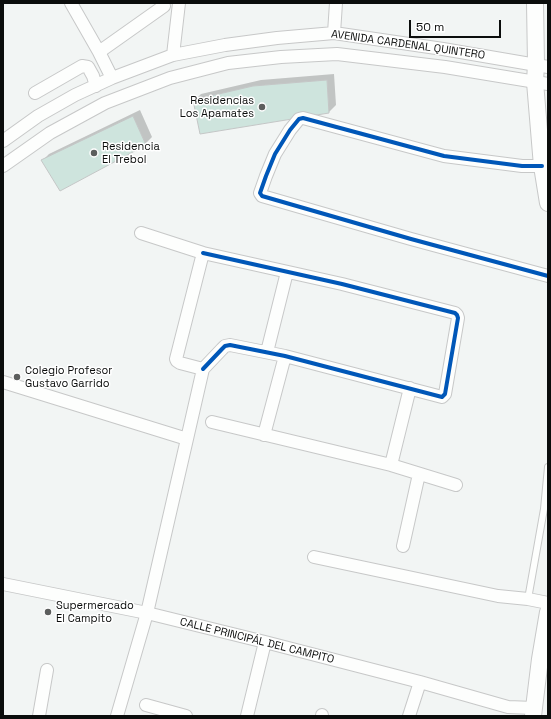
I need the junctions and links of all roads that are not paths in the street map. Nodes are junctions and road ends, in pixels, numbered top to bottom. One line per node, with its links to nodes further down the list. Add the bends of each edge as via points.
1 (71, 3): 7 (street)
2 (179, 3): 8 (street)
3 (336, 3): 6 (street)
4 (535, 3): 9 (street)
5 (164, 6): 7 (street)
6 (334, 33): 8 (street, AVENIDA CARDENAL QUINTERO, via 225,45); 9 (street, AVENIDA CARDENAL QUINTERO)
7 (99, 52): 10 (street)
8 (173, 55): 10 (street, AVENIDA CARDENAL QUINTERO)
9 (542, 65): 11 (street)
10 (112, 78): 12 (street, AVENIDA CARDENAL QUINTERO)
11 (542, 84): 15 (street, AVENIDA CARDENAL QUINTERO, via 445,67 337,54 281,57 228,64 170,78 105,103 50,133); 16 (street)
12 (96, 86): 13 (street, via 88,67 82,66); 14 (street, AVENIDA CARDENAL QUINTERO, via 38,116)
13 (35, 93)
14 (3, 141)
15 (3, 166)
16 (542, 166): 17 (street); 21 (street, via 522,166 444,156 303,118 290,130 275,154 260,193 262,196 411,240)
17 (548, 203)
18 (141, 233): 19 (street)
19 (202, 253): 20 (street); 24 (street, via 176,358 180,363)
20 (287, 272): 22 (street); 26 (street, via 455,313 458,318 445,394 442,397)
21 (548, 276)
22 (267, 352): 23 (street); 24 (street, via 225,346)
23 (285, 356): 26 (street); 28 (street)
24 (203, 370): 29 (street)
25 (3, 382): 29 (street)
26 (410, 388): 30 (street)
27 (212, 422): 28 (street)
28 (264, 435): 30 (street)
29 (187, 439): 40 (street)
30 (392, 466): 32 (street)
31 (548, 467): 37 (lane, via 544,509)
32 (420, 474): 33 (street); 34 (street)
33 (456, 486)
34 (403, 546)
35 (314, 557): 37 (street, via 498,596)
36 (3, 584): 40 (street, CALLE PRINCIPÁL DEL CAMPITO)
37 (528, 599): 38 (street)
38 (548, 603)
39 (548, 612): 46 (street)
40 (147, 613): 41 (street, CALLE PRINCIPÁL DEL CAMPITO); 48 (street)
41 (265, 642): 43 (street, CALLE PRINCIPÁL DEL CAMPITO); 50 (street)
42 (48, 670): 47 (street)
43 (420, 682): 45 (street, CALLE PRINCIPÁL DEL CAMPITO); 51 (street)
44 (146, 705): 49 (street)
45 (507, 711): 46 (street, CALLE PRINCIPÁL DEL CAMPITO)
46 (533, 712)
47 (39, 716)
48 (117, 716)
49 (186, 716)
50 (247, 716)
51 (409, 716)

